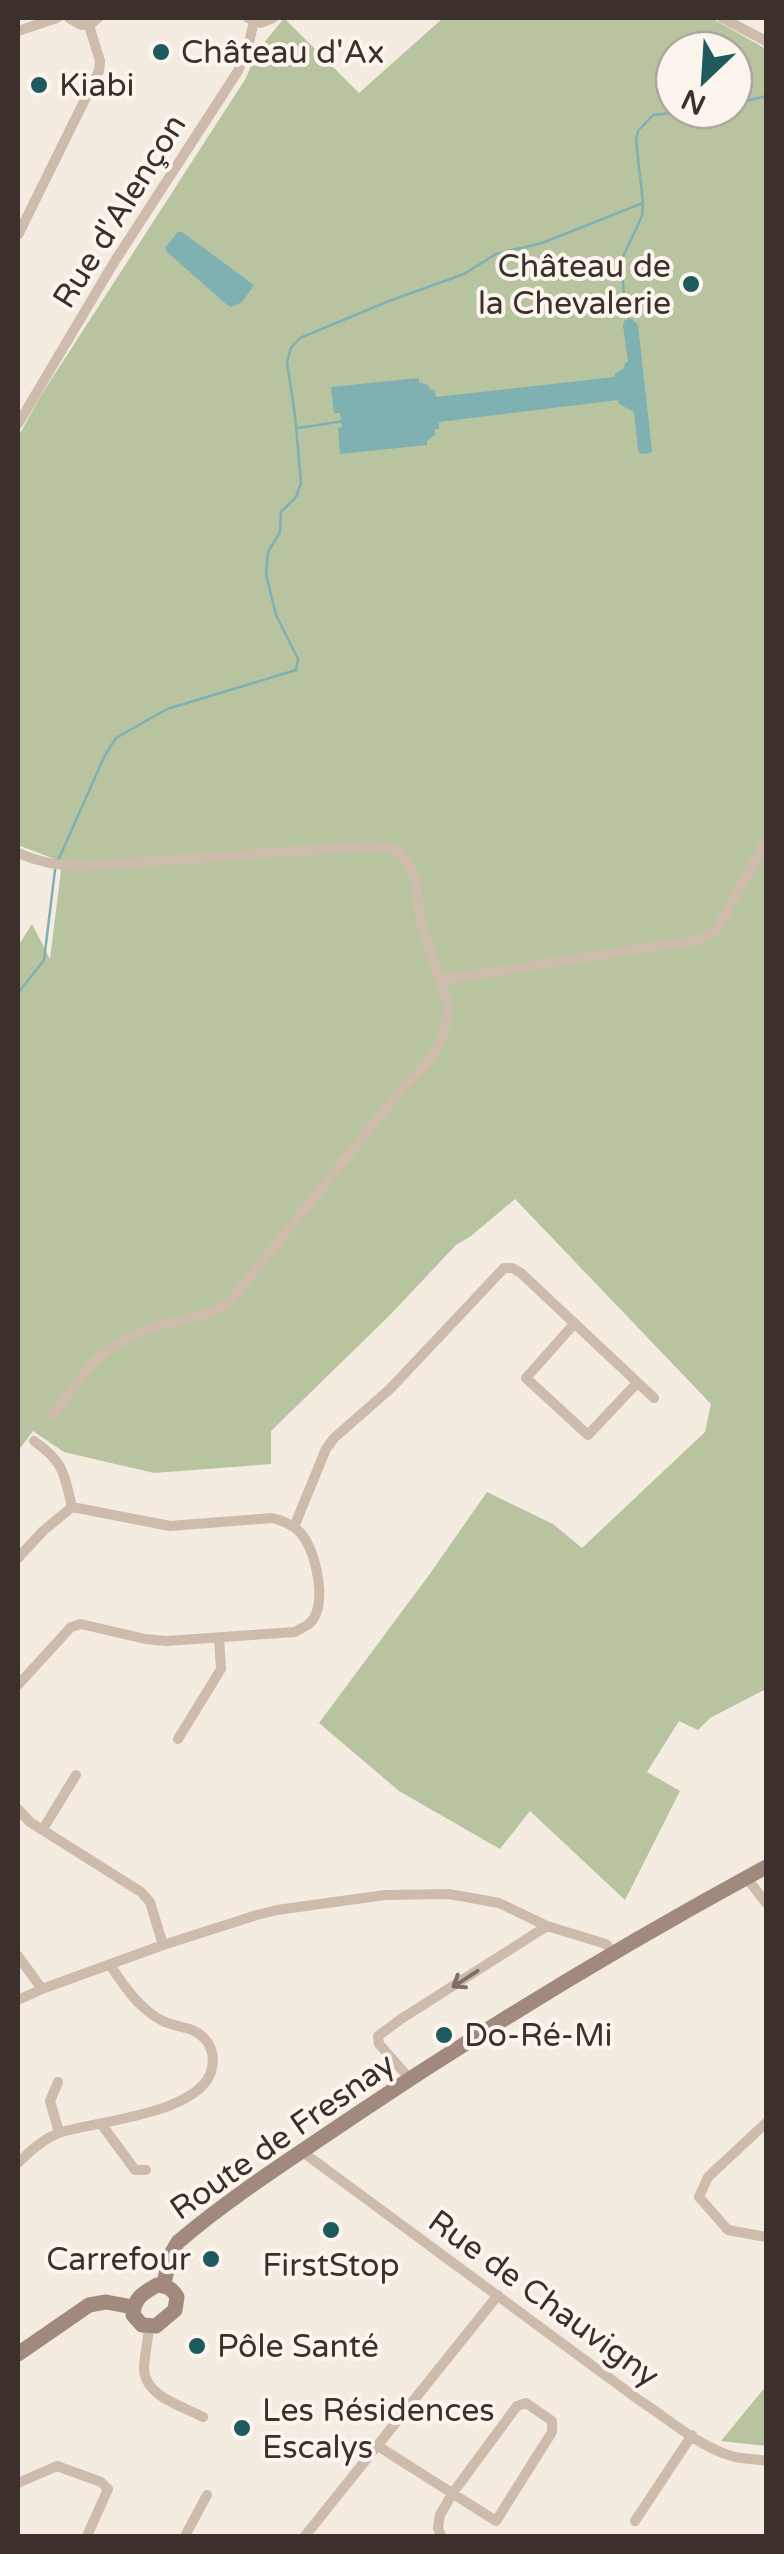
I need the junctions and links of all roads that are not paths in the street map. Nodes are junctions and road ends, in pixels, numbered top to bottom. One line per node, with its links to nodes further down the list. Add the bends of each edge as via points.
1 (57, 18): 7 (street)
2 (69, 18): 6 (street, via 77,24)
3 (274, 18): 5 (street)
4 (722, 18): 8 (street)
5 (251, 20): 10 (street, Rue d'Alençon, via 238,70)
6 (94, 21): 9 (street, via 99,72)
7 (18, 31)
8 (766, 41)
9 (18, 235)
10 (18, 424)
11 (766, 840): 13 (street, via 716,931 698,940)
12 (18, 854): 13 (street, via 62,867 385,847 411,868)
13 (440, 980): 17 (street, via 449,1009 428,1061 229,1302 119,1340)
14 (574, 1324): 15 (street); 15 (street, via 526,1378 588,1435); 20 (street, via 521,1273 504,1268 334,1438)
15 (638, 1383): 16 (street)
16 (654, 1398)
17 (53, 1414)
18 (34, 1441): 19 (street, via 64,1471)
19 (72, 1508): 20 (street, via 157,1525 272,1518); 21 (street)
20 (294, 1527): 22 (street, via 306,1539 320,1592 308,1625)
21 (18, 1558)
22 (220, 1638): 23 (street, via 144,1639 80,1624); 24 (street, via 221,1669)
23 (18, 1685)
24 (178, 1739)
25 (76, 1775): 28 (street)
26 (18, 1809): 27 (street)
27 (30, 1822): 28 (street); 29 (street)
28 (43, 1830): 34 (street, via 141,1892)
29 (18, 1832)
30 (766, 1866): 31 (street, Route de Fresnay)
31 (746, 1878): 32 (street); 35 (street, Route de Fresnay)
32 (766, 1903)
33 (547, 1926): 34 (street, via 498,1903 449,1894 386,1895 277,1910); 35 (street); 40 (street, one-way to 40, via 378,2036)
34 (163, 1945): 37 (street)
35 (613, 1952): 40 (street, Route de Fresnay)
36 (18, 1956): 38 (street)
37 (110, 1965): 38 (street); 43 (street, via 152,2015 191,2028 214,2056 212,2074 198,2092)
38 (42, 1989): 39 (street)
39 (18, 2000)
40 (410, 2079): 45 (street, Route de Fresnay)
41 (58, 2082): 44 (street, via 50,2100)
42 (766, 2123): 48 (street, via 708,2176 699,2197 728,2230)
43 (102, 2125): 44 (street); 47 (street, via 134,2170)
44 (59, 2132): 46 (street)
45 (304, 2150): 49 (street, Route de Fresnay, via 178,2242); 50 (street, Rue de Chauvigny)
46 (18, 2163)
47 (146, 2170)
48 (766, 2236)
49 (163, 2286): 51 (street, via 145,2292); 52 (street, via 177,2297 176,2310)
50 (498, 2295): 55 (street, Rue de Chauvigny); 56 (street)
51 (133, 2307): 52 (street, via 136,2321); 53 (street, via 89,2305)
52 (149, 2326): 54 (street, via 146,2382)
53 (18, 2354)
54 (204, 2417)
55 (692, 2435): 57 (street, Rue de Chauvigny, via 737,2458); 61 (street)
56 (378, 2446): 59 (street); 64 (street)
57 (766, 2460)
58 (18, 2483): 62 (street, via 57,2466 101,2482 108,2489)
59 (452, 2494): 59 (street, via 496,2521 552,2432 552,2421 526,2403 516,2406); 65 (street, via 440,2515)
60 (207, 2496): 63 (street)
61 (636, 2521)
62 (87, 2536)
63 (185, 2536)
64 (306, 2536)
65 (440, 2536)

